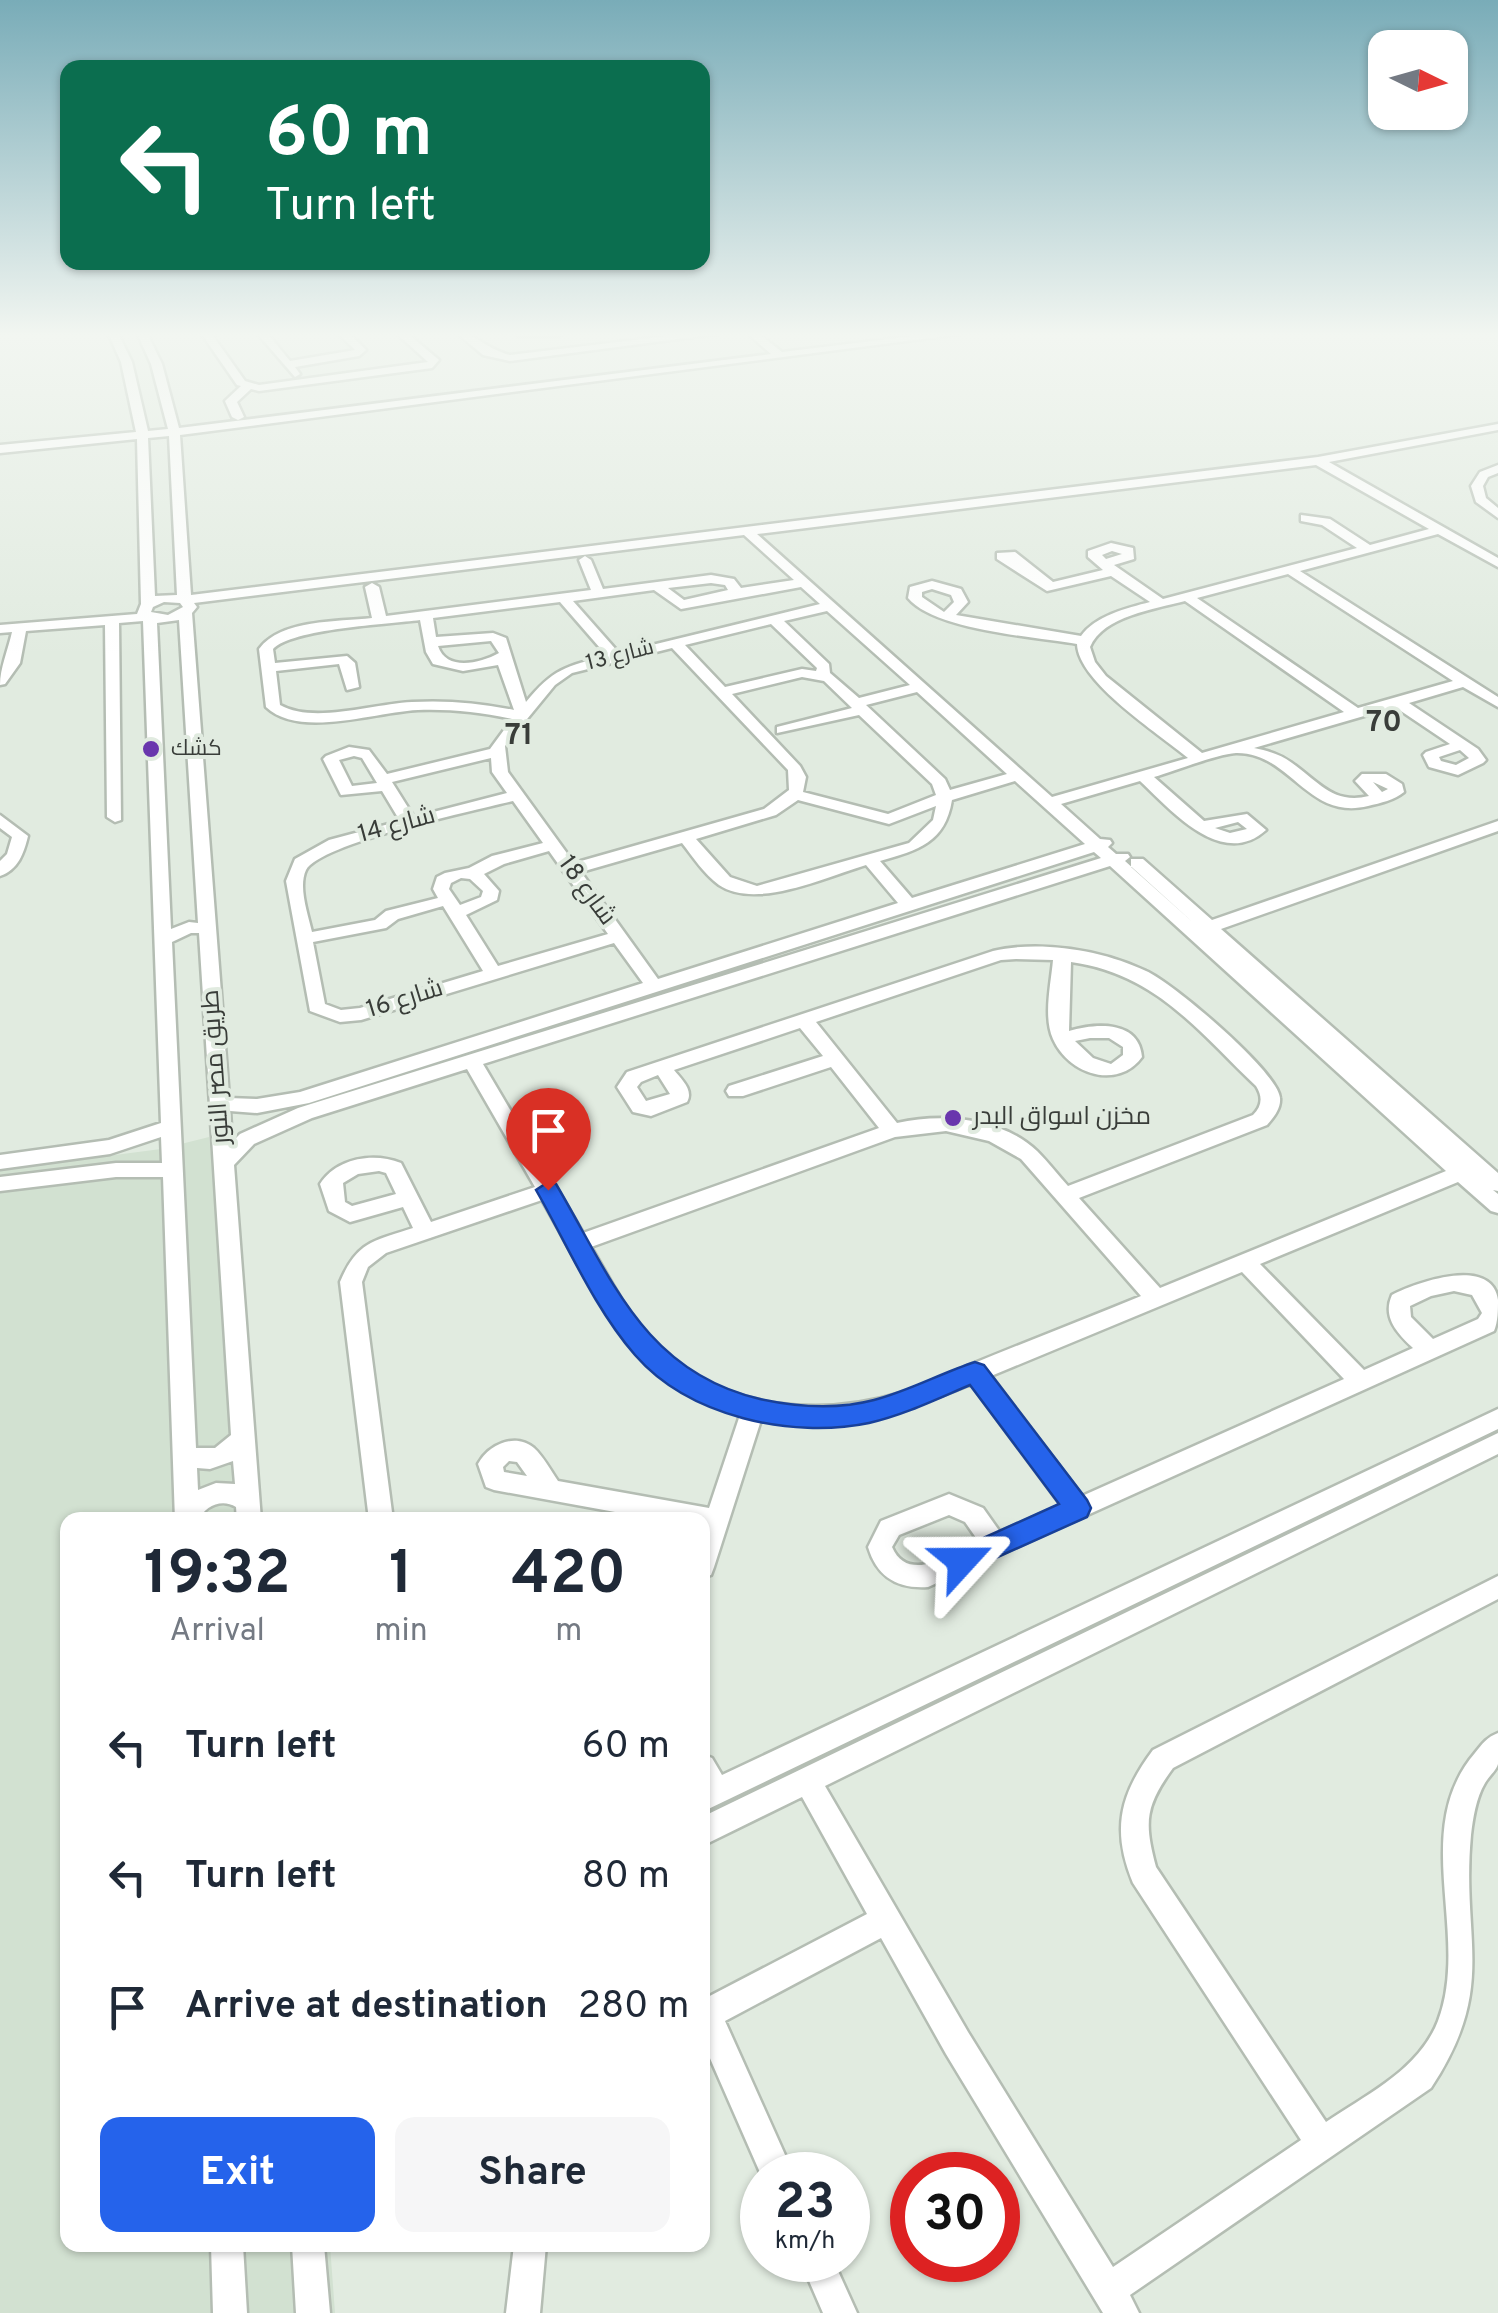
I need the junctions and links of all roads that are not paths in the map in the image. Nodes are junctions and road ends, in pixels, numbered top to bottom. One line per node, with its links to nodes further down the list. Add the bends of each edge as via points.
1 (41, 441): 7 (street)
2 (140, 441): 32 (street, طريق مصر النور)
3 (175, 441): 8 (street, طريق مصر النور)
4 (188, 441): 8 (street)
5 (1433, 441): 9 (street)
6 (1462, 441): 9 (street)
7 (0, 446)
8 (175, 447): 30 (street, طريق مصر النور)
9 (1329, 463): 13 (street); 14 (street); 16 (street)
10 (1498, 469): 11 (street, via 1477,486 1480,499)
11 (1498, 514)
12 (1305, 518): 15 (street, via 1322,520)
13 (1440, 530): 15 (street); 18 (street)
14 (759, 535): 17 (street); 20 (street); 28 (street); 72 (street)
15 (1368, 548): 19 (street)
16 (1498, 555)
17 (585, 560): 22 (street); 24 (street)
18 (1498, 563)
19 (1290, 570): 26 (street); 49 (street)
20 (803, 583): 25 (street); 31 (street)
21 (657, 586): 24 (street); 25 (street, via 678,604); 25 (street, via 722,580 730,582)
22 (372, 587): 28 (street); 37 (street)
23 (1052, 587): 29 (street, via 1110,568)
24 (598, 594): 27 (street)
25 (732, 594): 38 (street)
26 (1187, 597): 29 (street); 56 (street)
27 (563, 598): 34 (street); 44 (street)
28 (212, 603): 30 (street)
29 (1160, 603): 41 (street, via 1104,622)
30 (185, 606): 32 (street, via 162,598); 88 (street, طريق مصر النور)
31 (829, 606): 38 (street, شارع 13); 51 (street)
32 (148, 611): 33 (street); 91 (street, طريق مصر النور)
33 (121, 615): 36 (street); 39 (street); 73 (street)
34 (426, 616): 37 (street); 42 (street)
35 (947, 617): 41 (street)
36 (0, 620)
37 (380, 621): 46 (street, via 278,637 266,649)
38 (759, 621): 43 (street, شارع 13); 47 (street, via 824,666)
39 (20, 627): 40 (street); 48 (street, via 13,662)
40 (0, 629)
41 (1084, 641): 63 (street, via 1093,671)
42 (432, 642): 45 (street, via 434,657 448,665); 45 (street, via 493,637 501,641)
43 (675, 643): 44 (street, شارع 13); 52 (street)
44 (615, 657): 57 (street, شارع 13, via 560,674)
45 (503, 658): 57 (street)
46 (268, 668): 50 (street, via 342,659); 57 (street, via 273,707 290,718 434,703)
47 (822, 675): 52 (street, via 792,674); 55 (street)
48 (0, 681)
49 (1464, 682): 53 (street); 54 (street)
50 (352, 687)
51 (920, 687): 55 (street); 65 (street)
52 (722, 692): 58 (street)
53 (1396, 702): 56 (street); 60 (street)
54 (1498, 703)
55 (860, 706): 58 (street); 70 (street, via 939,782)
56 (1355, 714): 59 (street)
57 (520, 715): 62 (street, شارع 13)
58 (763, 735): 69 (street, via 795,769)
59 (1271, 738): 61 (street); 64 (street)
60 (1462, 744)
61 (1236, 749): 63 (street); 64 (street)
62 (496, 752): 67 (street); 68 (street)
63 (1198, 759): 66 (street)
64 (1276, 760): 71 (street, via 1334,802)
65 (1019, 775): 70 (street); 72 (street)
66 (1143, 776): 72 (street); 76 (street)
67 (385, 783): 67 (street, via 368,755 354,751 330,761 345,790 358,793); 75 (street)
68 (516, 795): 75 (street, شارع 14); 81 (street, شارع 18)
69 (796, 795): 70 (street, via 889,819); 79 (street, via 770,812)
70 (945, 797): 83 (street, via 942,821 926,839)
71 (1380, 797)
72 (1056, 801): 82 (street)
73 (115, 817)
74 (0, 820): 78 (street)
75 (409, 823): 87 (street, شارع 14, via 322,848 301,863)
76 (1203, 826)
77 (1498, 826): 94 (street)
78 (9, 833): 85 (street, via 16,855)
79 (685, 836): 83 (street, via 721,882 748,891); 84 (street)
80 (1498, 840): 94 (street)
81 (553, 845): 84 (street, شارع 18); 86 (street)
82 (1111, 850): 90 (street); 94 (street); 98 (street)
83 (871, 861): 90 (street)
84 (570, 870): 93 (street, شارع 18)
85 (0, 871)
86 (472, 873): 89 (street, via 444,881 441,889); 89 (street, via 491,897)
87 (294, 880): 96 (street, شارع 16)
88 (205, 903): 91 (street, via 181,914); 92 (street, طريق مصر النور)
89 (452, 906): 96 (street); 99 (street)
90 (910, 906): 98 (street)
91 (164, 912): 95 (street, طريق مصر النور)
92 (207, 930): 95 (street, via 189,926); 108 (street, طريق مصر النور)
93 (618, 936): 99 (street, شارع 16); 100 (street, شارع 18)
94 (1207, 936): 116 (street); 118 (street)
95 (164, 939): 109 (street, طريق مصر النور)
96 (303, 940): 99 (street, شارع 16, via 312,1001 331,1015 361,1014)
97 (1062, 956): 101 (street, via 1000,955); 103 (street); 120 (street, via 1155,983 1263,1081 1272,1100 1260,1120)
98 (739, 969): 100 (street); 102 (street)
99 (494, 974)
100 (656, 987): 102 (street)
101 (804, 1020): 104 (street); 106 (street)
102 (574, 1021): 105 (street); 108 (street, via 286,1102)
103 (1062, 1039)
104 (835, 1059): 107 (street); 110 (street)
105 (472, 1062): 113 (street, via 282,1122 247,1139); 119 (street)
106 (662, 1067)
107 (736, 1091)
108 (220, 1104): 113 (street, طريق مصر النور)
109 (173, 1126): 111 (street); 114 (street, طريق مصر النور)
110 (892, 1131): 120 (street, via 940,1123 990,1132 1028,1154); 124 (street)
111 (100, 1149): 112 (street); 115 (street)
112 (0, 1162)
113 (224, 1163): 132 (street, طريق مصر النور)
114 (175, 1170): 115 (street); 134 (street, طريق مصر النور)
115 (97, 1172): 117 (street)
116 (1462, 1173): 122 (street); 125 (street)
117 (0, 1184)
118 (1498, 1184)
119 (548, 1190): 123 (street); 124 (street)
120 (1066, 1195): 126 (street)
121 (408, 1198): 123 (street)
122 (1498, 1206)
123 (425, 1231): 140 (street, via 371,1251 352,1276)
124 (579, 1243): 130 (street, via 647,1352 693,1387)
125 (1244, 1261): 126 (street); 129 (street)
126 (1154, 1297): 128 (street)
127 (1430, 1350): 129 (street)
128 (975, 1372): 130 (street, via 870,1412 792,1416); 136 (street)
129 (1360, 1381): 136 (street)
130 (752, 1410): 143 (street)
131 (1498, 1418): 147 (street)
132 (244, 1437): 134 (street, via 217,1458); 137 (street, طريق مصر النور)
133 (1498, 1443): 147 (street)
134 (185, 1454): 138 (street, طريق مصر النور)
135 (551, 1490): 141 (street)
136 (1078, 1508): 145 (street)
137 (248, 1511): 139 (street, via 240,1496 217,1493)
138 (187, 1512)
139 (192, 1512)
140 (380, 1512)
141 (673, 1512)
142 (710, 1519): 143 (street)
143 (718, 1520): 144 (street)
144 (710, 1544)
145 (996, 1546)
146 (1498, 1587): 155 (street, via 1163,1759 1137,1802 1134,1838 1150,1888)
147 (1029, 1658): 149 (street); 150 (street)
148 (1498, 1746): 155 (street, via 1471,1781 1461,1812 1461,1970 1457,2010 1443,2046 1420,2078)
149 (807, 1780): 151 (street); 152 (street)
150 (710, 1795)
151 (710, 1828)
152 (887, 1919): 153 (street); 161 (street)
153 (710, 2013)
154 (710, 2027): 156 (street)
155 (1322, 2144): 161 (street)
156 (767, 2152)
157 (228, 2252): 162 (street)
158 (309, 2252): 163 (street)
159 (529, 2252): 164 (street)
160 (826, 2282): 165 (street)
161 (1116, 2301)
162 (230, 2313)
163 (313, 2313)
164 (523, 2313)
165 (840, 2313)

